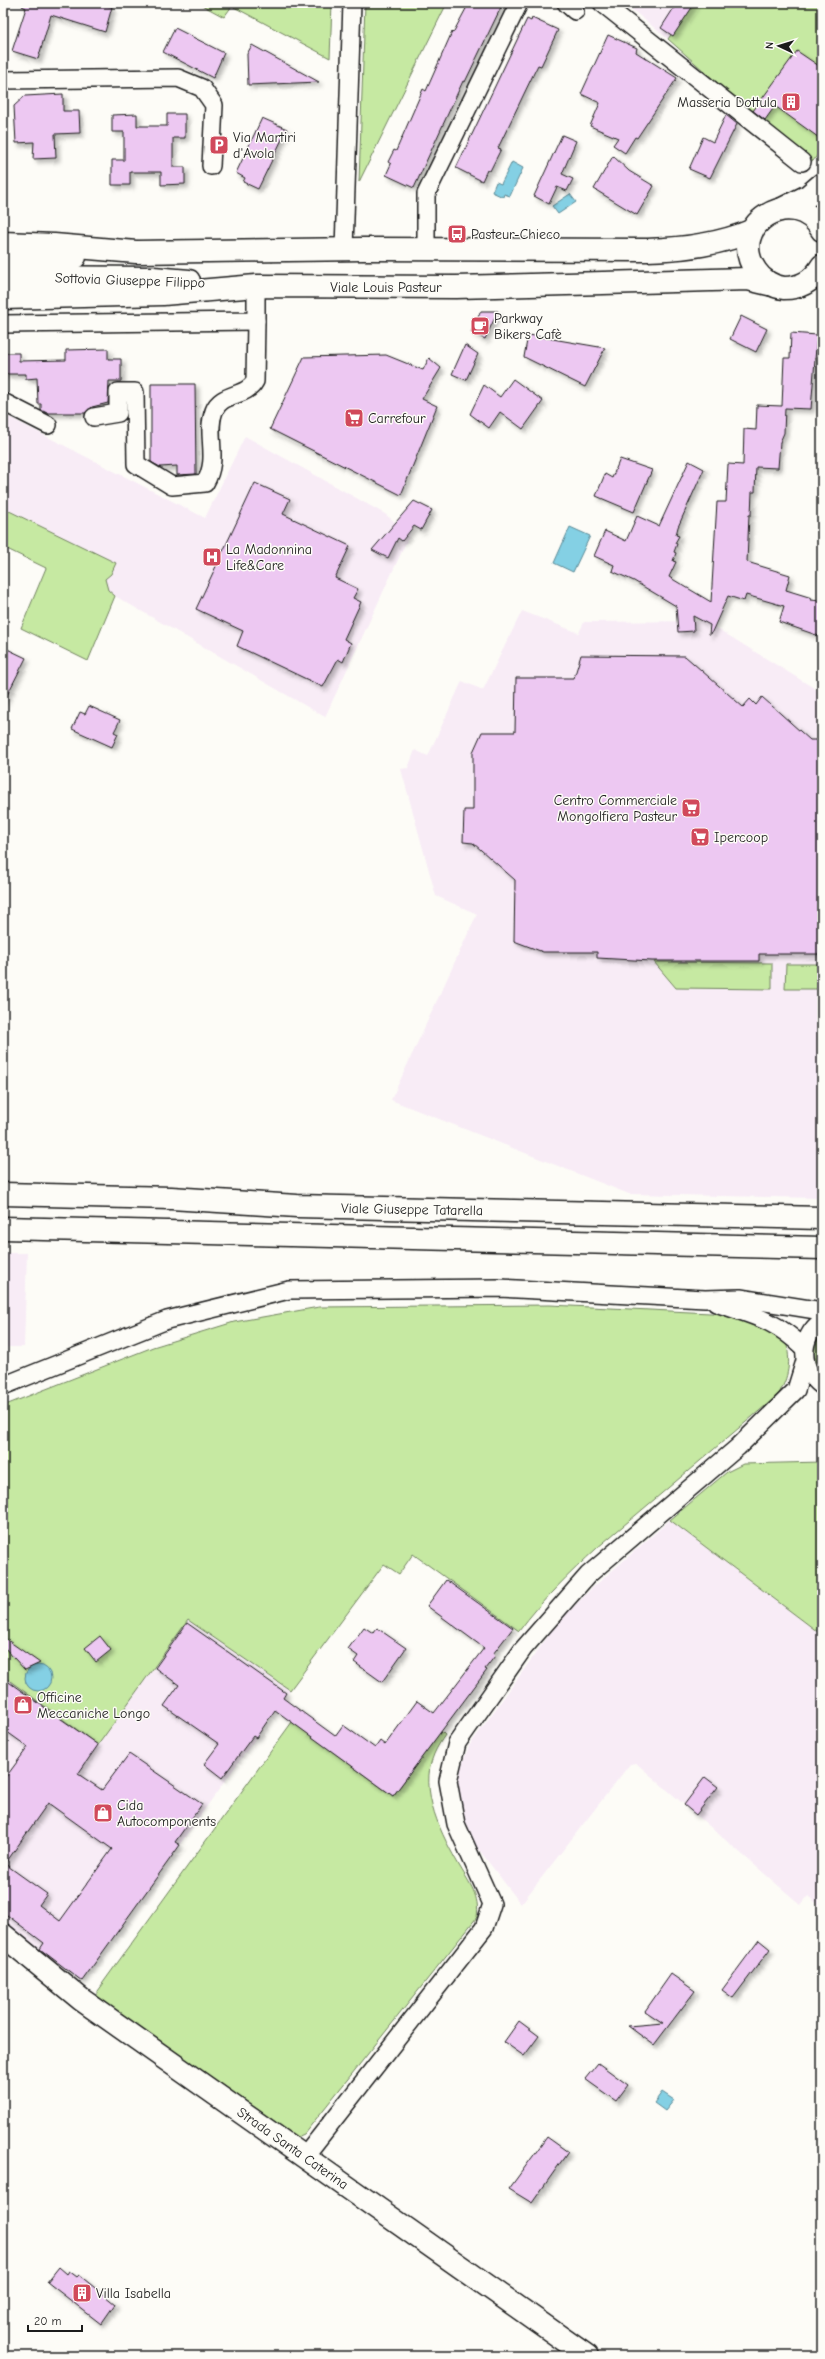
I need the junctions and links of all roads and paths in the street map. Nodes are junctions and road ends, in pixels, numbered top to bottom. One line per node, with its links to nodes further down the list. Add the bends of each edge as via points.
1 (352, 3): 12 (street)
2 (519, 3): 13 (street, via 426,194)
3 (602, 3): 5 (street)
4 (3, 80): 6 (street, via 178,78 202,88 214,105)
5 (802, 162)
6 (211, 166)
7 (822, 184): 8 (main road, via 808,196)
8 (782, 210): 9 (main road, via 799,210 811,216); 10 (main road, via 774,211 762,218)
9 (822, 230)
10 (752, 232): 13 (main road, via 728,240 682,249); 19 (main road, via 748,253 759,276)
11 (3, 243): 14 (main road)
12 (344, 249): 13 (main road); 14 (main road)
13 (426, 249)
14 (136, 252): 15 (main road, Sottovia Giuseppe Filippo)
15 (3, 261)
16 (822, 266): 18 (main road)
17 (3, 277): 20 (main road, Sottovia Giuseppe Filippo, via 153,278)
18 (814, 281): 19 (main road, Viale Louis Pasteur, via 788,288)
19 (769, 284): 20 (main road, Viale Louis Pasteur, via 748,279 456,287)
20 (256, 286): 21 (main road, Viale Louis Pasteur, via 163,294); 22 (street)
21 (3, 298)
22 (256, 320): 23 (street); 25 (street, via 255,380 249,388 222,400 214,411 212,472 205,483 172,486 136,464 136,392 118,392 118,414)
23 (3, 324)
24 (3, 402): 26 (street)
25 (94, 417)
26 (48, 425)
27 (3, 1194): 28 (main road, Viale Giuseppe Tatarella, via 171,1198 297,1206)
28 (822, 1218)
29 (3, 1228): 30 (main road, Viale Giuseppe Tatarella)
30 (822, 1248)
31 (705, 1299): 32 (street, via 760,1300); 34 (street, via 773,1323 788,1332); 35 (street, via 499,1288 289,1290 167,1320)
32 (822, 1311)
33 (822, 1321): 34 (street, via 808,1336)
34 (805, 1354): 36 (street, via 809,1372); 37 (street)
35 (3, 1386)
36 (822, 1387): 37 (street)
37 (796, 1390): 39 (street, via 738,1447 588,1575 523,1649 457,1743 448,1781 456,1824 492,1904 484,1928)
38 (3, 1935): 39 (main road, Strada Santa Caterina, via 82,2000)
39 (305, 2156): 40 (main road, Strada Santa Caterina)
40 (587, 2356)

